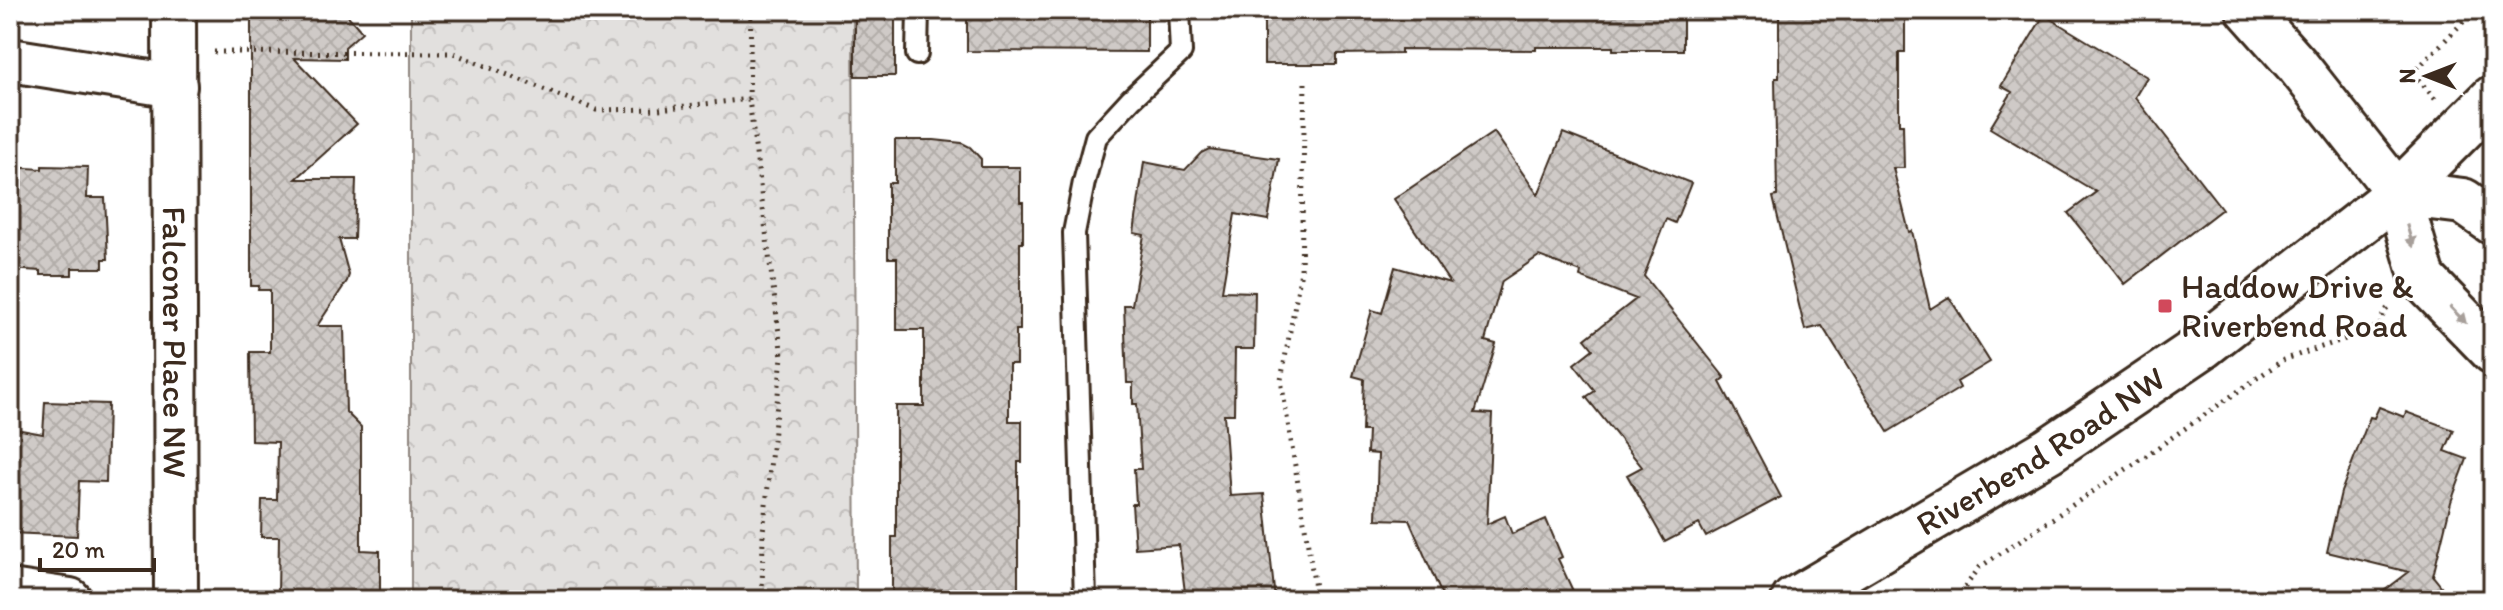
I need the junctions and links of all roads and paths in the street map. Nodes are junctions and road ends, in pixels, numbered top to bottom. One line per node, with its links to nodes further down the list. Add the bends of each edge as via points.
1 (174, 10): 9 (street, Falconer Place NW)
2 (751, 10): 13 (path)
3 (918, 10): 7 (lane)
4 (1179, 10): 22 (lane, via 1181,52 1096,137 1074,233)
5 (2248, 10): 14 (street)
6 (2475, 10): 10 (path)
7 (917, 54)
8 (10, 60): 9 (street)
9 (175, 69): 13 (path, via 453,53 596,110); 20 (street, Falconer Place NW)
10 (2413, 73)
11 (1305, 83): 23 (path, via 1301,271 1281,380)
12 (2493, 98): 14 (main road, Riverbend Road NW)
13 (749, 99): 21 (path, via 782,357 763,532)
14 (2398, 193): 15 (main road, via 2463,201); 17 (main road, one-way to 17, via 2423,279); 24 (main road, Riverbend Road NW, via 2203,346 2049,450)
15 (2493, 222)
16 (2384, 312): 25 (path, via 2380,325 2366,332 2283,360 1980,567)
17 (2493, 351)
18 (10, 591): 19 (street)
19 (70, 600)
20 (176, 600)
21 (762, 600)
22 (1085, 600)
23 (1317, 600)
24 (1794, 600)
25 (1955, 600)

